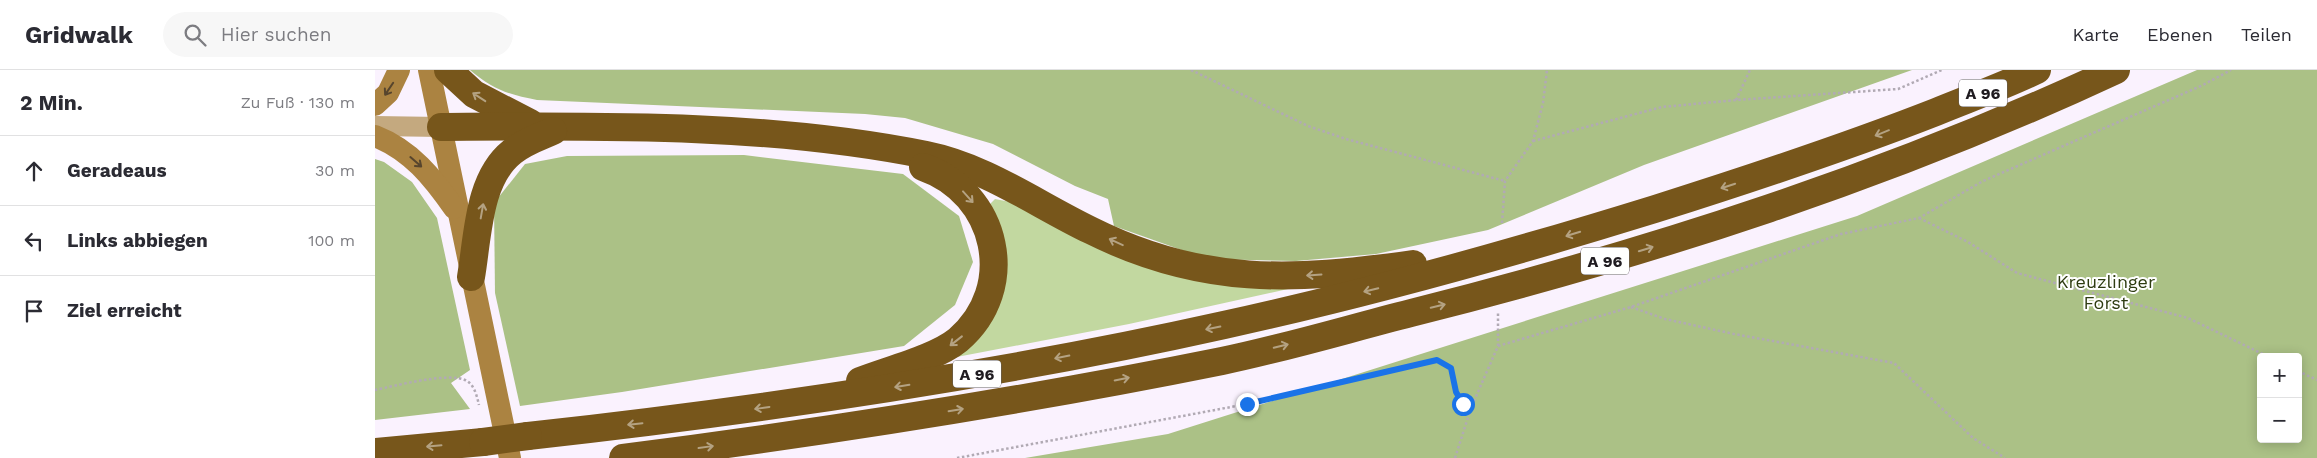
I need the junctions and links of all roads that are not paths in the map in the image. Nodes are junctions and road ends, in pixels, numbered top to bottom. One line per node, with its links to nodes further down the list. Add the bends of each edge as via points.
1 (399, 70): 6 (main road, one-way to 6, via 388,93)
2 (429, 70): 8 (main road)
3 (448, 70): 9 (highway, one-way to 3, via 488,103)
4 (2037, 70): 13 (highway, A 96, one-way to 13, via 1848,146)
5 (2115, 70): 18 (highway, A 96, one-way to 5, via 821,432 1227,360 1538,281 1717,227 1861,178 2034,108)
6 (375, 105)
7 (375, 126): 8 (street)
8 (441, 127): 9 (highway); 12 (main road)
9 (550, 127): 11 (highway, via 754,132); 14 (highway, one-way to 9, via 485,193 492,175 518,147)
10 (375, 136): 12 (main road, one-way to 12, via 415,160)
11 (863, 146): 13 (highway, one-way to 11, via 1312,276 1229,274 1200,269 1125,246 1013,188 957,165 928,156); 15 (highway, one-way to 15, via 935,171 966,194 991,236 991,288 985,305 969,330 938,353)
12 (459, 214): 14 (main road)
13 (1536, 246): 15 (highway, A 96, one-way to 15, via 1223,326 980,373)
14 (471, 277): 17 (main road)
15 (810, 401): 16 (highway, A 96, one-way to 16, bridge, via 684,419)
16 (375, 452)
17 (510, 458)
18 (623, 458)

